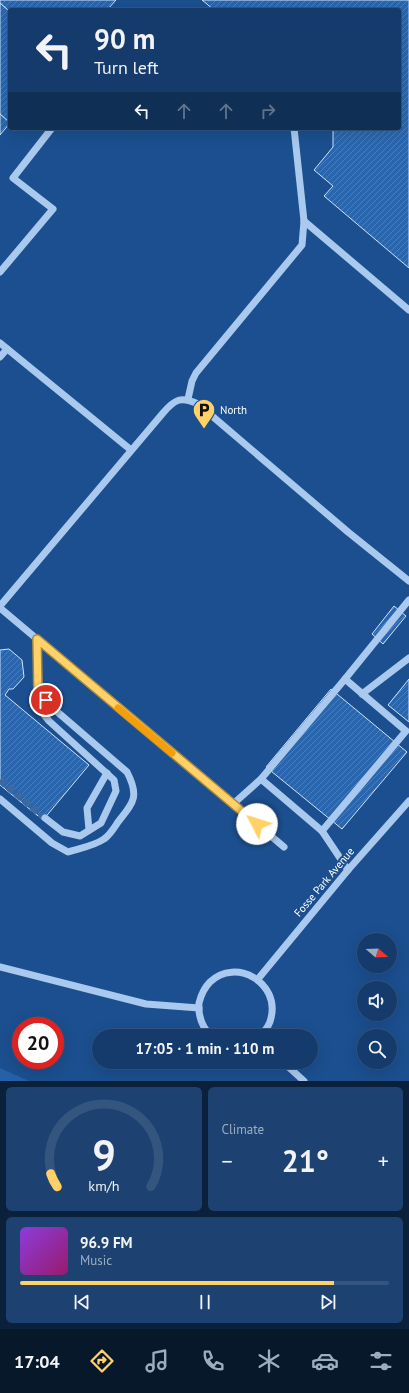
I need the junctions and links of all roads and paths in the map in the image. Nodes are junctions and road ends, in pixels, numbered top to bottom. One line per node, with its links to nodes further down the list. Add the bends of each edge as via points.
1 (50, 130): 4 (street, via 13,178 53,209)
2 (294, 130): 3 (street)
3 (304, 221): 5 (street); 9 (street, via 302,244 196,373)
4 (0, 272)
5 (409, 310)
6 (0, 343): 7 (street)
7 (7, 349): 8 (street); 10 (street)
8 (0, 358)
9 (188, 400): 10 (street, via 172,403); 11 (street, via 198,404)
10 (131, 450): 13 (street)
11 (409, 581)
12 (409, 600): 16 (street)
13 (0, 607): 14 (street)
14 (37, 639): 17 (street); 23 (street)
15 (409, 658): 18 (street)
16 (345, 679): 18 (street); 20 (street)
17 (38, 692): 19 (street, via 42,712 49,721); 21 (street, via 127,772 133,783 131,806 105,838 96,844 68,852 52,843)
18 (362, 694): 26 (street, via 406,731)
19 (107, 773): 25 (street, via 87,808); 25 (street, via 114,780 116,791 101,823)
20 (261, 779): 23 (street); 26 (street)
21 (0, 799)
22 (409, 801): 28 (street, Fosse Park Avenue)
23 (233, 804): 27 (street)
24 (45, 818): 25 (street, via 63,832 80,836)
25 (89, 830)
26 (322, 831): 28 (street)
27 (284, 847)
28 (348, 870): 30 (street, Fosse Park Avenue)
29 (0, 967): 31 (street, via 146,1004)
30 (258, 979): 31 (street, via 236,972 214,978 200,997); 33 (street, via 270,996 272,1007)
31 (199, 1008): 32 (street, via 200,1020)
32 (205, 1029)
33 (266, 1029)
34 (291, 1069): 35 (street)
35 (304, 1081)

